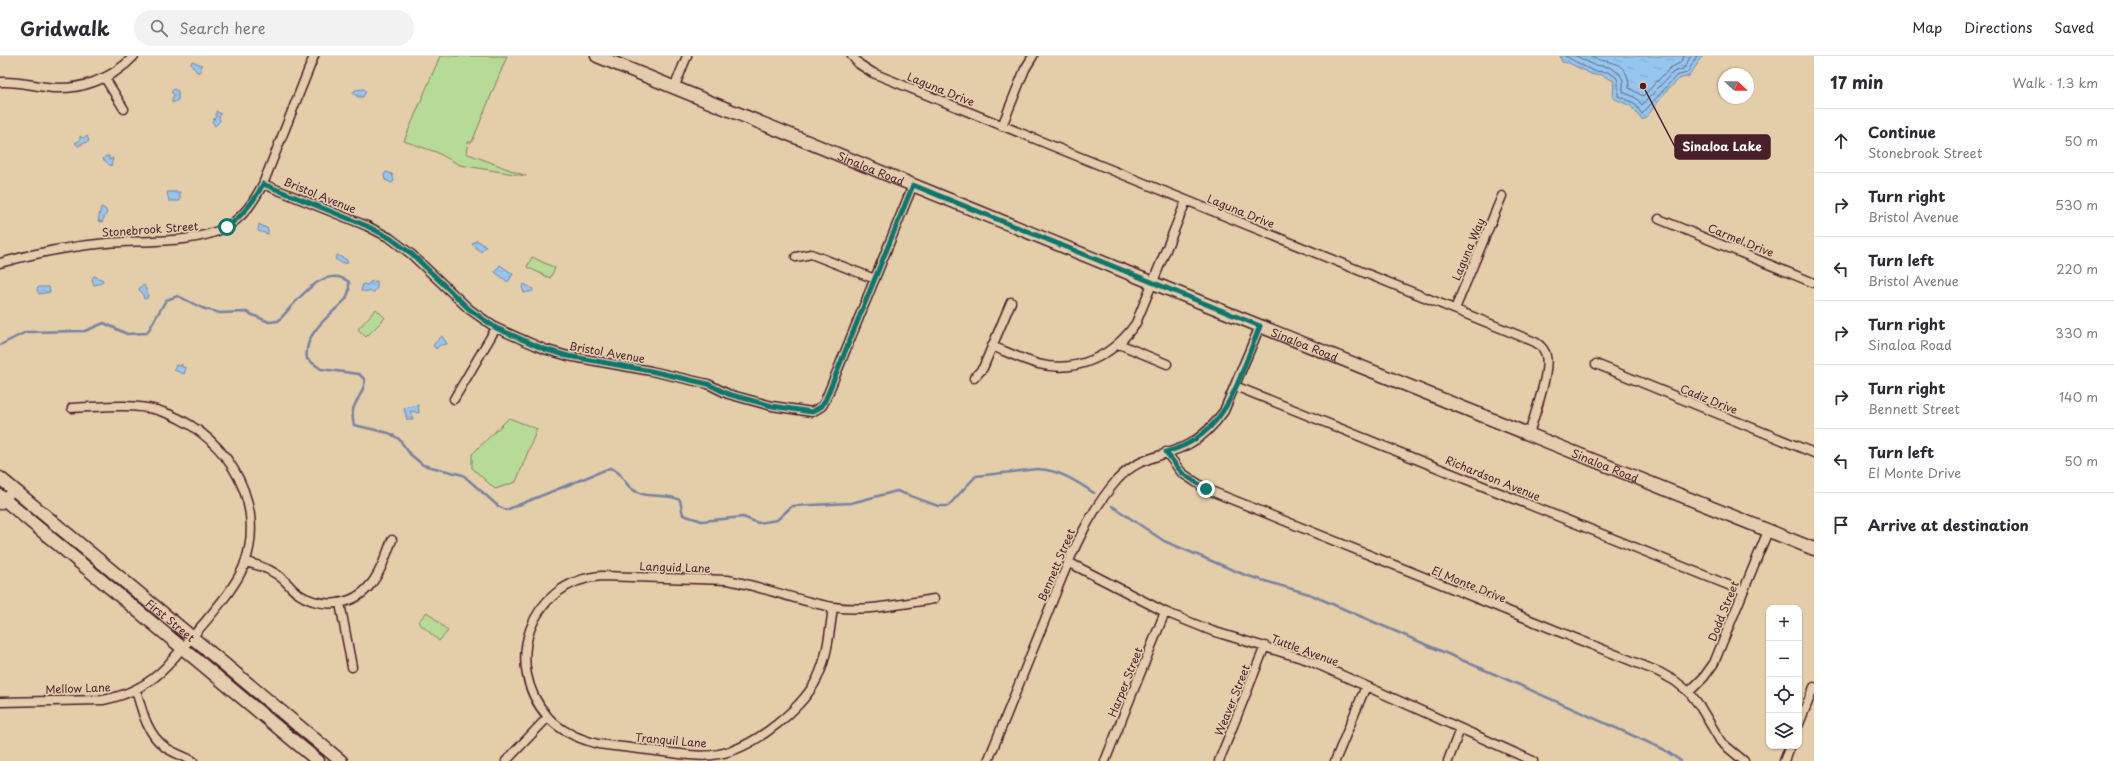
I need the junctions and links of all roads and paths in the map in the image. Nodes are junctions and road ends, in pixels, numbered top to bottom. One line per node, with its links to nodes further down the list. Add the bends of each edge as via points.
1 (134, 56): 7 (street)
2 (314, 56): 12 (street, Stonebrook Street)
3 (596, 56): 9 (street, Sinaloa Road)
4 (687, 56): 9 (street)
5 (852, 56): 11 (street, Laguna Drive, via 859,64 874,73)
6 (1033, 56): 11 (street, via 1025,69)
7 (105, 78): 8 (street, via 86,85 65,88); 10 (street)
8 (0, 82)
9 (674, 88): 13 (street, Sinaloa Road)
10 (124, 109)
11 (1002, 126): 15 (street, Laguna Drive)
12 (263, 184): 18 (street, Stonebrook Street, via 254,201 241,216 227,227 209,235 82,246); 25 (street, Bristol Avenue, via 367,226 390,238 412,254 469,309)
13 (913, 185): 19 (street, Bristol Avenue); 20 (street, Sinaloa Road)
14 (1502, 196): 23 (street, Laguna Way)
15 (1186, 201): 20 (street); 23 (street, Laguna Drive)
16 (1659, 218): 21 (street, Carmel Drive)
17 (796, 257): 19 (street, via 811,254)
18 (0, 263)
19 (875, 279): 25 (street, Bristol Avenue, via 825,401 812,412 750,401 708,384 665,374 568,356 526,342)
20 (1153, 283): 24 (street, Sinaloa Road); 26 (street, via 1136,323)
21 (1814, 283)
22 (1010, 302): 27 (street)
23 (1455, 309): 34 (street, Laguna Drive, via 1535,342 1544,349 1547,361 1543,385)
24 (1260, 326): 31 (street, Bennett Street); 34 (street, Sinaloa Road)
25 (496, 328): 32 (street)
26 (1119, 344): 27 (street, via 1093,360 1062,367 1036,364); 28 (street)
27 (992, 346): 30 (street, via 983,368)
28 (1167, 364)
29 (1596, 364): 36 (street, Cadiz Drive)
30 (974, 378)
31 (1235, 386): 35 (street, Bennett Street, via 1224,411 1210,429 1190,444); 45 (street, Richardson Avenue)
32 (454, 399)
33 (72, 408): 43 (street, Mellow Lane, via 131,407 155,410 185,420 210,438 233,466 245,495 250,529)
34 (1529, 434): 40 (street, Sinaloa Road)
35 (1166, 452): 44 (street, Bennett Street, via 1139,462 1117,481 1086,525); 57 (street, El Monte Drive, via 1182,473 1206,489 1659,672)
36 (1814, 453)
37 (0, 478): 38 (street, First Street)
38 (14, 490): 39 (street); 50 (street, First Street)
39 (2, 500): 52 (street, First Street)
40 (1768, 531): 42 (street, Sinaloa Road); 45 (street, Dodd Street)
41 (392, 540): 47 (street, via 371,584 357,596)
42 (1814, 549)
43 (246, 562): 47 (street, via 272,572 307,599 323,604); 50 (street, Mellow Lane, via 232,587)
44 (1068, 562): 49 (street, Tuttle Avenue); 67 (street, Bennett Street)
45 (1743, 591): 57 (street, Dodd Street, via 1714,663)
46 (934, 599): 48 (street, Languid Lane, via 872,608)
47 (340, 603): 53 (street)
48 (833, 607): 59 (street, Tranquil Lane, via 825,659 812,687 801,701 766,733 738,749 696,756 598,744 571,735); 59 (street, Languid Lane, via 728,580 601,576 575,580 558,589 544,603 533,620 527,640 525,662 528,682)
49 (1165, 612): 51 (street, Tuttle Avenue, via 1212,631); 68 (street, Harper Street)
50 (191, 637): 52 (street, Mellow Lane); 65 (street, First Street)
51 (1265, 646): 54 (street, Tuttle Avenue, via 1308,660); 69 (street, Weaver Street)
52 (182, 648): 56 (street, Mellow Lane, via 159,675); 64 (street, First Street)
53 (352, 667)
54 (1366, 686): 61 (street, Tuttle Avenue); 70 (street)
55 (1814, 687): 60 (street)
56 (136, 690): 58 (street, Mellow Lane, via 103,700); 63 (street, via 146,721 157,739 166,748)
57 (1689, 692): 73 (street, El Monte Drive, via 1721,742)
58 (0, 702)
59 (548, 717): 66 (street)
60 (1802, 717)
61 (1460, 729): 71 (street); 72 (street, Tuttle Avenue)
62 (1789, 749): 74 (street)
63 (193, 761)
64 (318, 761)
65 (341, 761)
66 (506, 761)
67 (988, 761)
68 (1105, 761)
69 (1219, 761)
70 (1335, 761)
71 (1448, 761)
72 (1533, 761)
73 (1744, 761)
74 (1784, 761)

